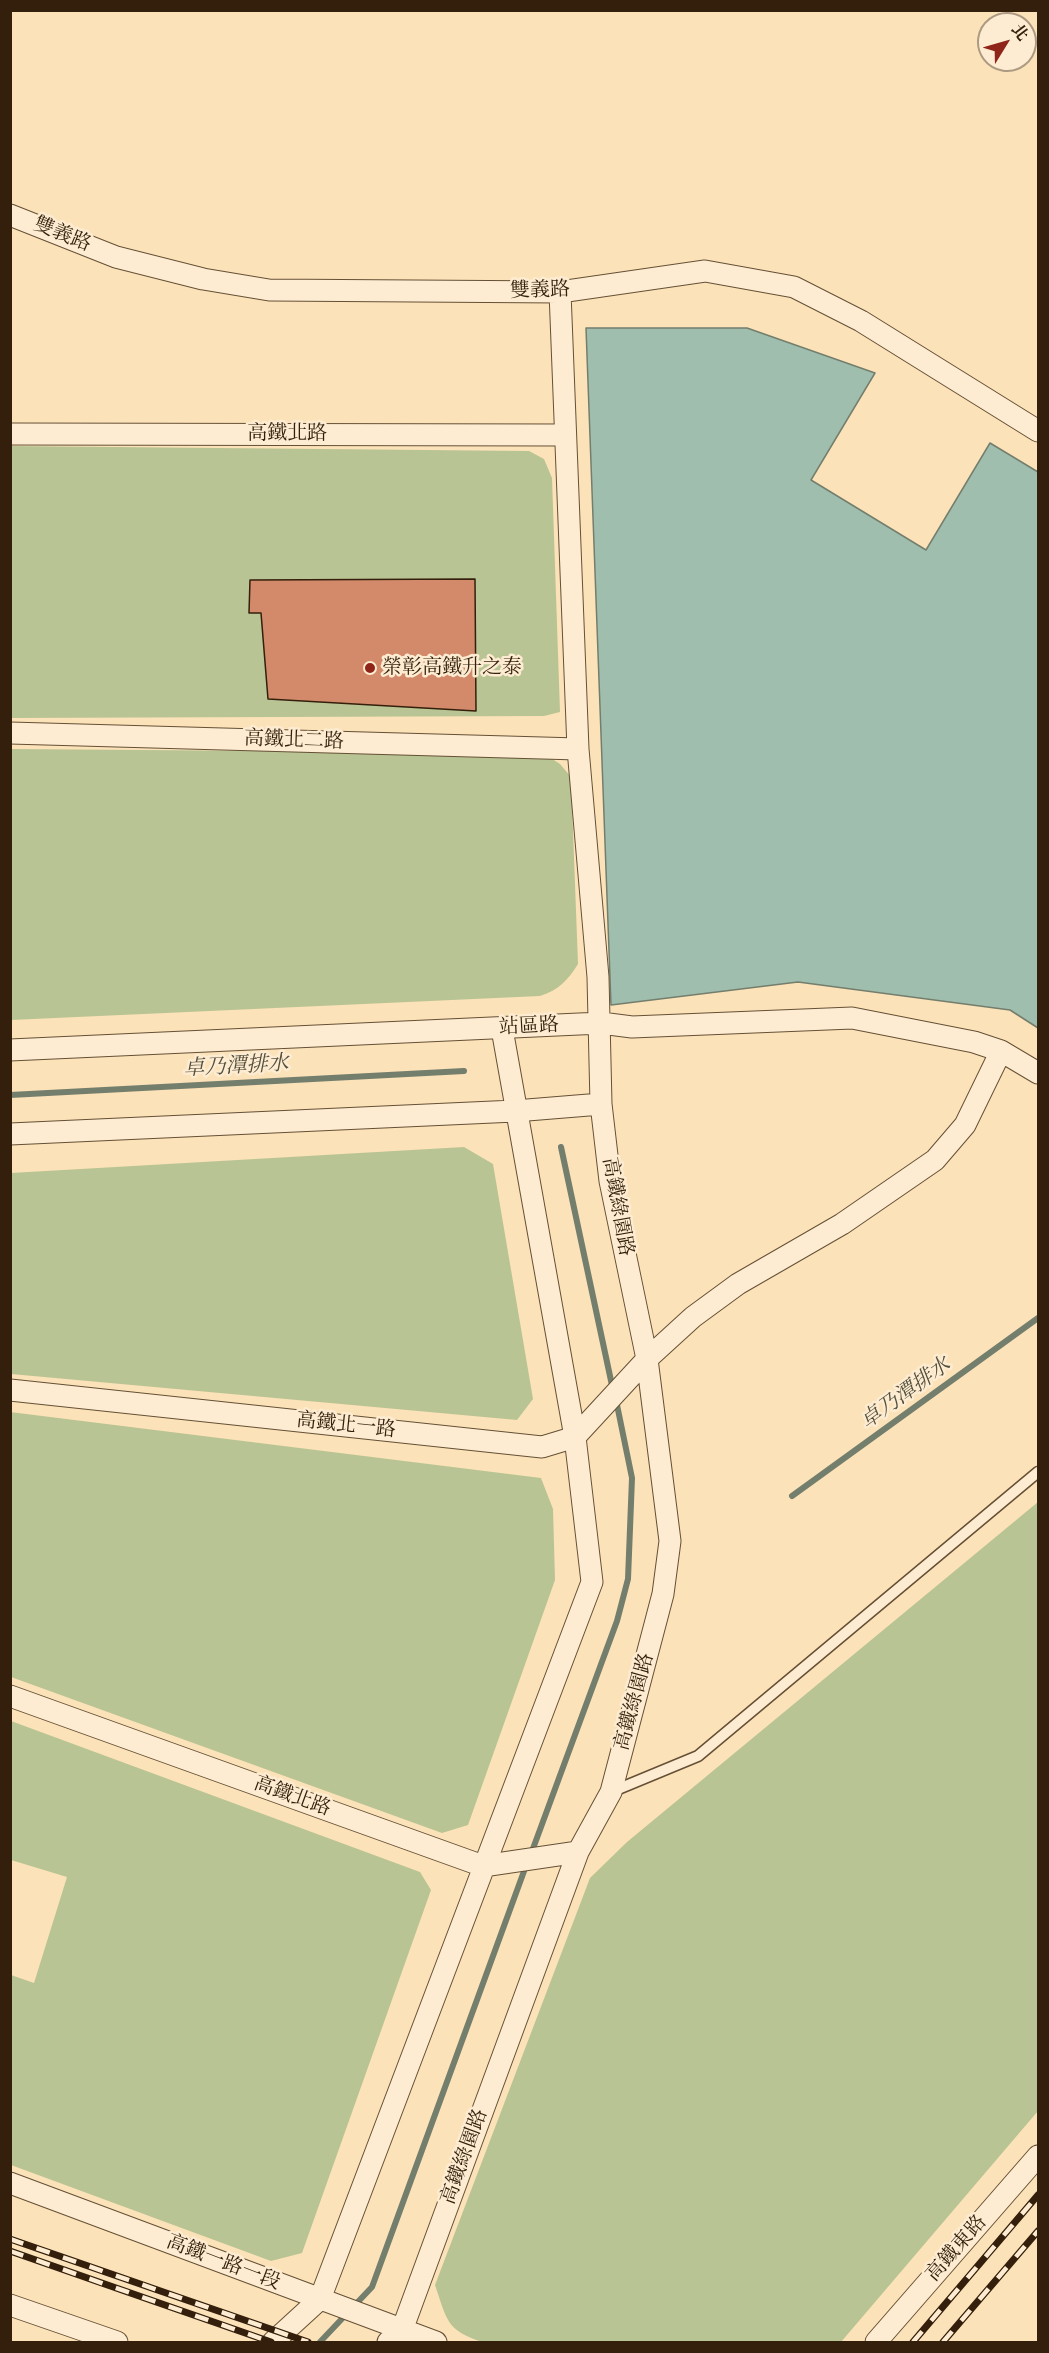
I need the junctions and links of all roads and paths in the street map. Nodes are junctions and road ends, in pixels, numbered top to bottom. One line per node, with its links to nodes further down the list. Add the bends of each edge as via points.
1 (10, 215): 2 (street, 雙義路, via 116,257 203,279 269,290)
2 (560, 292): 3 (street, 雙義路, via 705,272 794,286 861,321); 5 (street, 高鐵綠園路)
3 (1038, 431)
4 (10, 434): 5 (street, 高鐵北路)
5 (564, 435): 7 (street, 高鐵綠園路)
6 (10, 733): 7 (street, 高鐵北二路)
7 (579, 749): 8 (street, 高鐵綠園路)
8 (601, 1023): 9 (street, 站區路); 11 (street, 站區路, via 632,1027 852,1018); 13 (street, 高鐵綠園路)
9 (502, 1029): 10 (street, 站區路); 14 (street)
10 (10, 1050)
11 (1001, 1051): 12 (street, 站區路); 16 (street, via 965,1125 935,1160 842,1224 738,1284 693,1317)
12 (1038, 1073)
13 (602, 1104): 14 (street); 16 (street, 高鐵綠園路, via 610,1181)
14 (515, 1112): 15 (street); 18 (street)
15 (10, 1134)
16 (647, 1359): 18 (street); 21 (street, 高鐵綠園路, via 670,1541 663,1594)
17 (10, 1390): 18 (street, 高鐵北一路, via 542,1447)
18 (575, 1437): 23 (street, via 592,1582)
19 (1038, 1472): 21 (lane, via 698,1756)
20 (10, 1696): 23 (street, 高鐵北路)
21 (611, 1792): 22 (street, 高鐵綠園路)
22 (578, 1852): 23 (street, 高鐵北路); 28 (street, 高鐵綠園路)
23 (483, 1866): 26 (street)
24 (1038, 2156): 32 (street, 高鐵東路)
25 (10, 2183): 26 (street, 高鐵一路一段)
26 (320, 2299): 28 (street, 高鐵一路一段); 30 (street)
27 (10, 2305): 29 (street)
28 (395, 2336): 31 (street, 高鐵一路一段)
29 (117, 2343)
30 (273, 2343)
31 (436, 2343)
32 (876, 2343)

